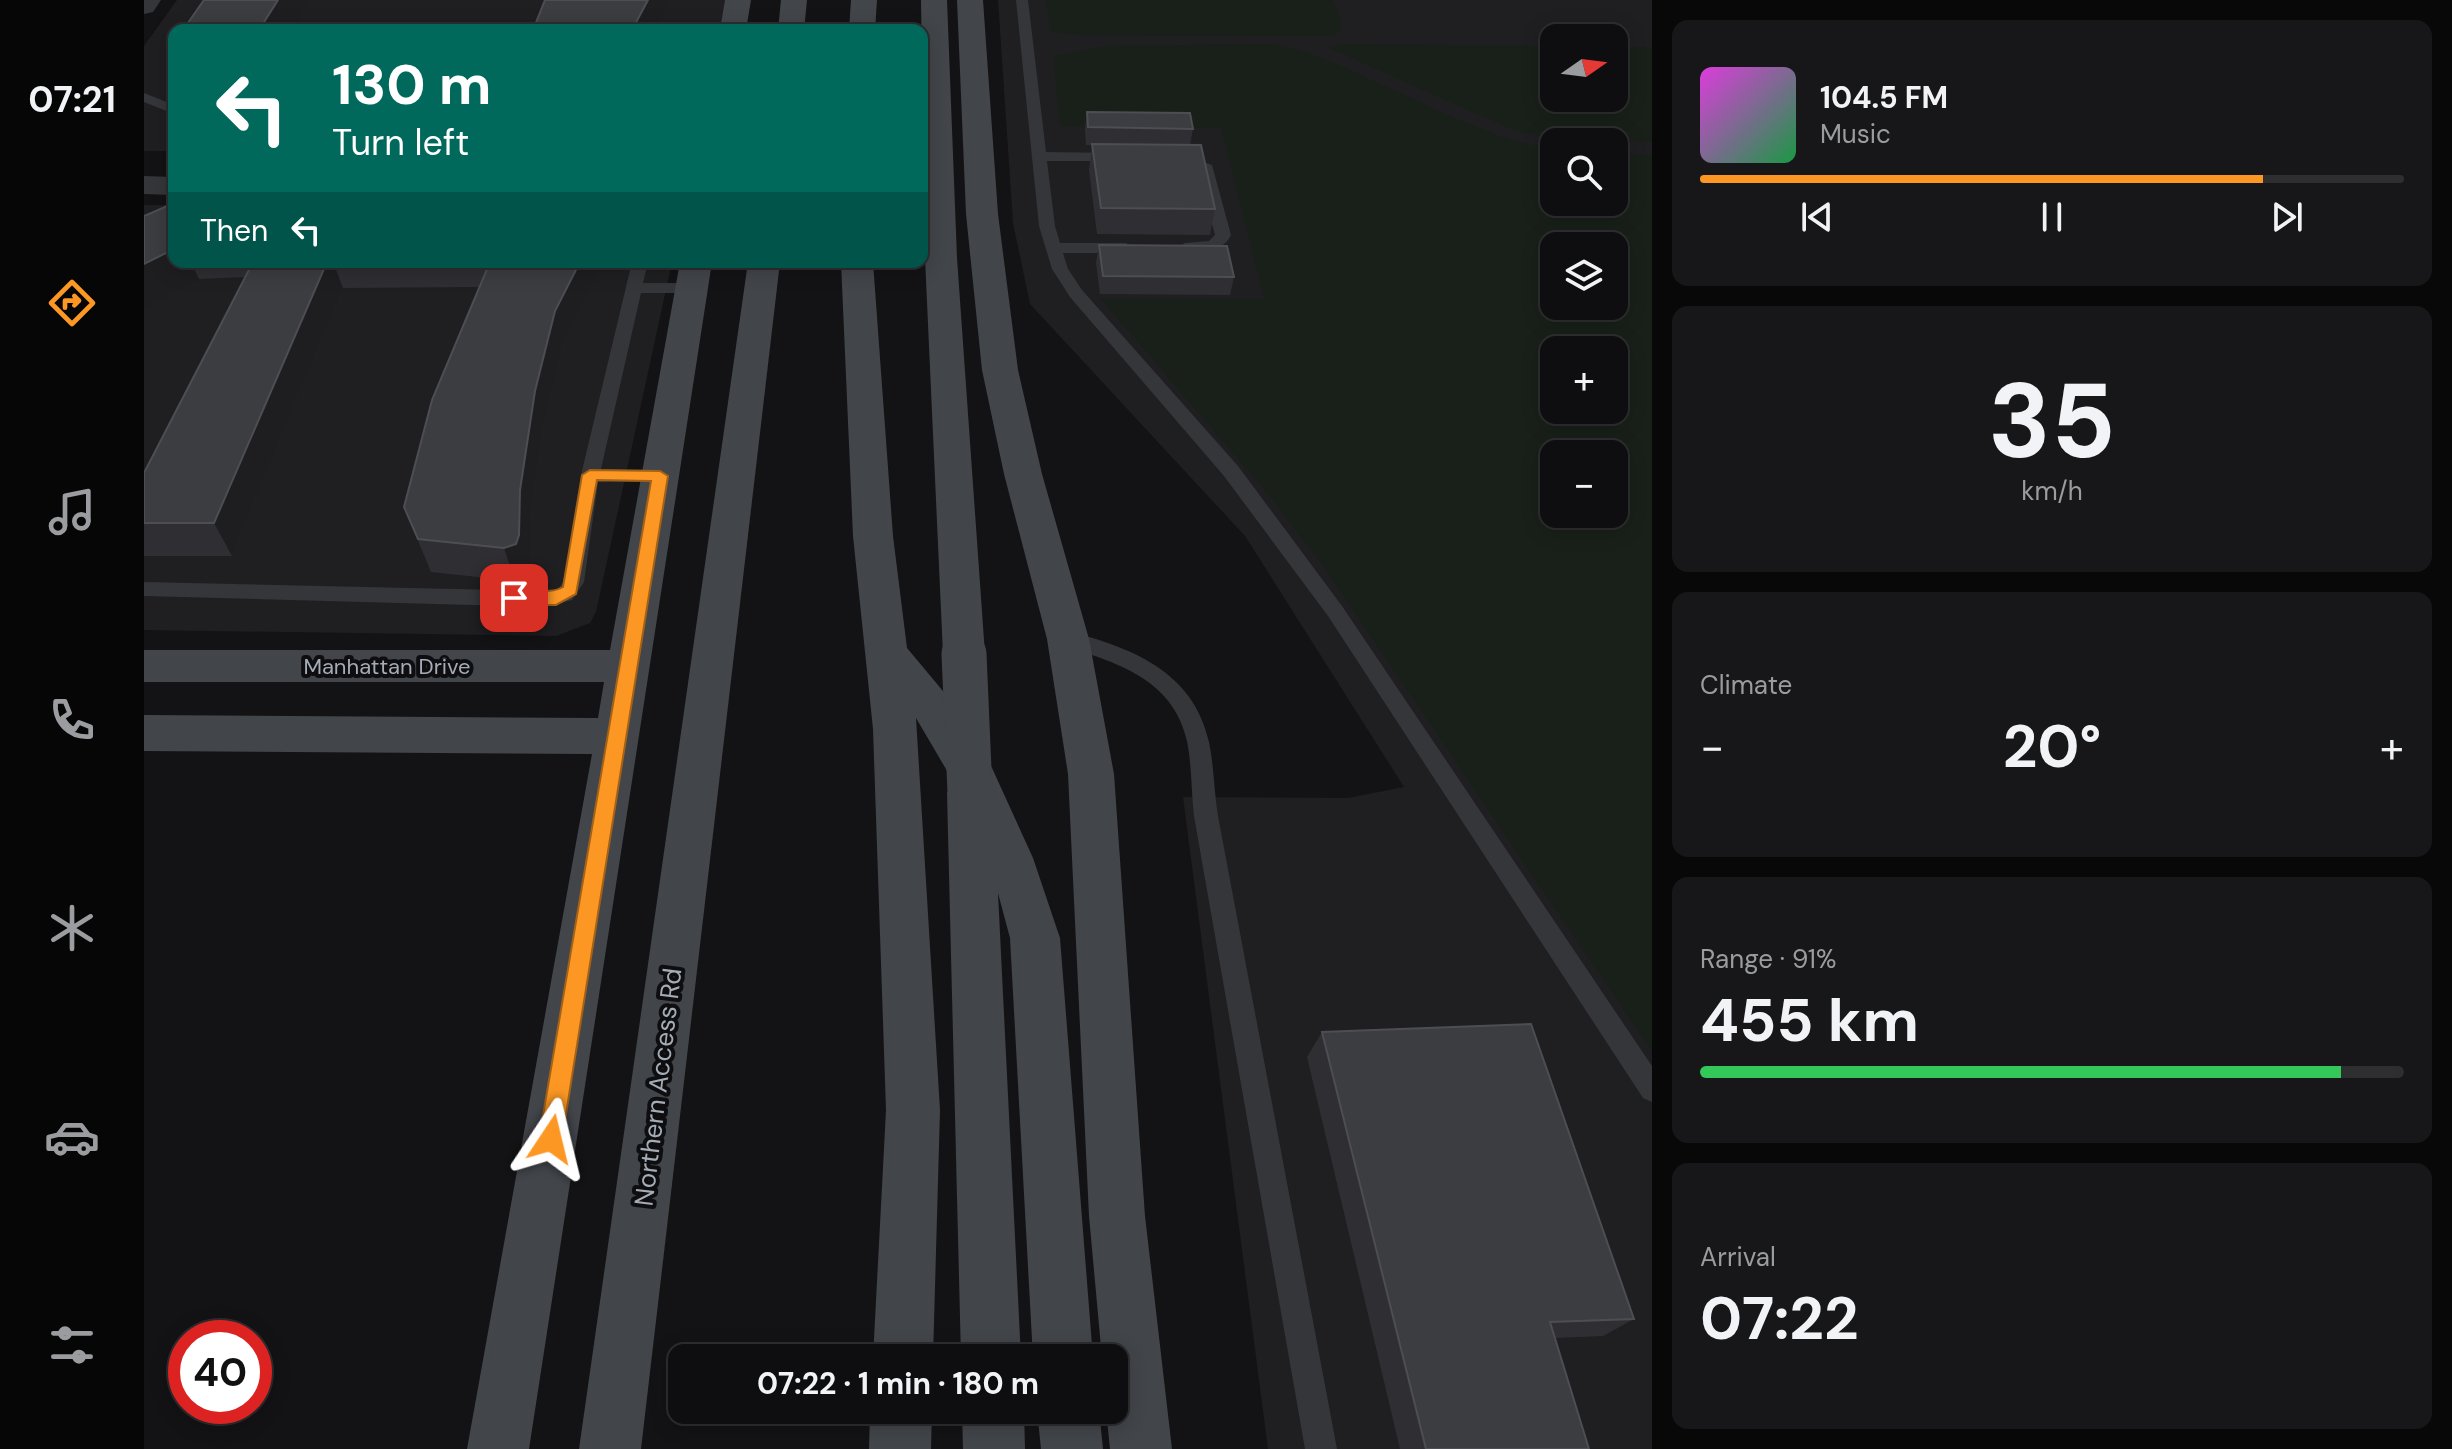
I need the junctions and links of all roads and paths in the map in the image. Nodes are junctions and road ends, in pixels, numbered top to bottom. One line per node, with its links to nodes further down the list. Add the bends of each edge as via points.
1 (148, 0): 8 (street)
2 (738, 0): 9 (street)
3 (794, 0): 10 (street)
4 (864, 0): 11 (street)
5 (934, 0): 42 (street, bridge)
6 (970, 0): 34 (street, via 982,214 1000,370)
7 (1022, 0): 14 (lane)
8 (144, 6)
9 (734, 24)
10 (792, 24)
11 (862, 24)
12 (144, 97): 13 (lane)
13 (168, 107)
14 (1039, 156): 15 (lane); 21 (lane)
15 (1131, 157)
16 (1161, 158): 23 (lane, via 1204,165 1223,235 1212,246)
17 (144, 163): 18 (street)
18 (168, 163)
19 (144, 185): 20 (street)
20 (168, 186)
21 (1052, 248): 22 (lane); 40 (lane, via 1076,293 1231,471 1317,585)
22 (1143, 248)
23 (1174, 248)
24 (638, 268): 29 (lane)
25 (733, 268): 30 (street, via 728,317)
26 (763, 268): 30 (street, Northern Access Rd)
27 (857, 268): 35 (street, via 873,536)
28 (694, 275): 29 (lane); 32 (street)
29 (632, 288): 31 (lane)
30 (750, 377): 48 (street, Northern Access Rd)
31 (590, 475): 32 (lane); 33 (lane, via 574,582 556,599)
32 (660, 476): 37 (street)
33 (144, 589)
34 (1068, 639): 52 (street, via 1091,774 1117,1216); 53 (lane, via 1136,660 1160,675 1180,697 1195,731)
35 (887, 654): 41 (street, via 913,1110); 43 (street, via 948,729 990,807 1020,879 1035,938)
36 (144, 666): 37 (street, Manhattan Drive)
37 (631, 666): 39 (street)
38 (144, 733): 39 (street)
39 (619, 736): 47 (street)
40 (1652, 1089)
41 (904, 1344)
42 (990, 1344)
43 (1062, 1344)
44 (901, 1424): 49 (street)
45 (993, 1424): 50 (street)
46 (1069, 1424): 51 (street)
47 (498, 1449)
48 (610, 1449)
49 (900, 1449)
50 (994, 1449)
51 (1072, 1449)
52 (1141, 1449)
53 (1321, 1449)

